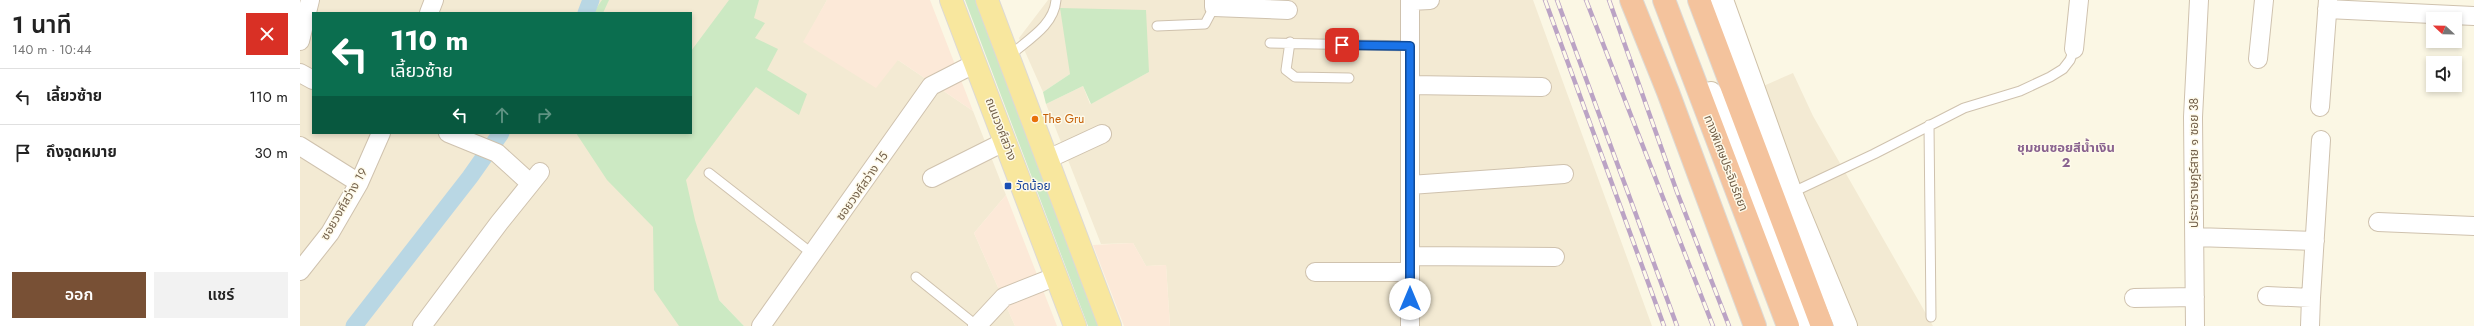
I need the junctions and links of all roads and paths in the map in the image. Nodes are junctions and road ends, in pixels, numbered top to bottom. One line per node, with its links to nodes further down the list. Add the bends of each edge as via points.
1 (310, 0): 22 (street)
2 (434, 0): 19 (street)
3 (951, 0): 29 (main road, ถนนวงศ์สว่าง)
4 (987, 0): 27 (main road)
5 (1056, 0): 27 (lane, via 1054,13 1049,21)
6 (1430, 0): 15 (street)
7 (1631, 0): 72 (highway)
8 (1664, 0): 73 (highway, ทางพิเศษประจิมรัถยา)
9 (1674, 0): 74 (main road)
10 (1699, 0): 75 (highway)
11 (1722, 0): 49 (main road)
12 (2079, 0): 26 (street)
13 (2199, 0): 52 (street, ประชาราษฎร์สาย ๑ ซอย 38, via 2193,117)
14 (2264, 0): 28 (street)
15 (1410, 1): 25 (street)
16 (1214, 4): 18 (street); 21 (lane, via 1205,24)
17 (2327, 4): 20 (street); 35 (street)
18 (1288, 10)
19 (429, 12)
20 (2474, 16)
21 (1157, 26)
22 (300, 41)
23 (1290, 42): 24 (lane); 25 (lane); 31 (lane, via 1286,70 1295,77)
24 (1270, 43)
25 (1410, 46): 33 (street)
26 (2074, 49): 36 (lane, via 2063,69 2050,77 2020,91 1964,108)
27 (1008, 56): 43 (main road)
28 (2258, 59)
29 (976, 63): 41 (main road, ถนนวงศ์สว่าง); 54 (street, ซอยวงศ์สว่าง 15, via 931,86)
30 (300, 73): 32 (street)
31 (1349, 78)
32 (312, 79)
33 (1410, 86): 34 (street); 48 (street)
34 (1542, 87)
35 (2320, 107)
36 (1929, 125): 49 (lane); 65 (lane)
37 (381, 134): 47 (street, ซอยวงศ์สว่าง 19)
38 (451, 134): 66 (street, via 489,149 535,178)
39 (1102, 134): 43 (street)
40 (2321, 140): 53 (street)
41 (1006, 141): 46 (street); 59 (main road, ถนนวงศ์สว่าง)
42 (300, 146): 47 (street)
43 (1048, 159): 70 (main road)
44 (709, 173): 54 (lane)
45 (1564, 174): 48 (street)
46 (932, 178)
47 (359, 183): 57 (street, ซอยวงศ์สว่าง 19, via 330,232)
48 (1410, 185): 56 (street)
49 (1791, 193): 76 (main road)
50 (2378, 222): 51 (street)
51 (2474, 226)
52 (2194, 237): 53 (street); 62 (street, ประชาราษฎร์สาย ๑ ซอย 38)
53 (2315, 241): 64 (street)
54 (814, 255): 67 (street, ซอยวงศ์สว่าง 15)
55 (1555, 257): 56 (street)
56 (1410, 264): 58 (street); 71 (street)
57 (300, 271)
58 (1315, 272)
59 (1056, 276): 68 (street, via 1004,297); 69 (main road, ถนนวงศ์สว่าง)
60 (916, 277): 68 (lane)
61 (2267, 296): 64 (street)
62 (2195, 297): 63 (street); 77 (street, ประชาราษฎร์สาย ๑ ซอย 38)
63 (2134, 298)
64 (2311, 298): 78 (street)
65 (1931, 317)
66 (422, 326)
67 (761, 326)
68 (977, 326)
69 (1075, 326)
70 (1110, 326)
71 (1410, 326)
72 (1755, 326)
73 (1788, 326)
74 (1803, 326)
75 (1822, 326)
76 (1846, 326)
77 (2195, 326)
78 (2310, 326)

